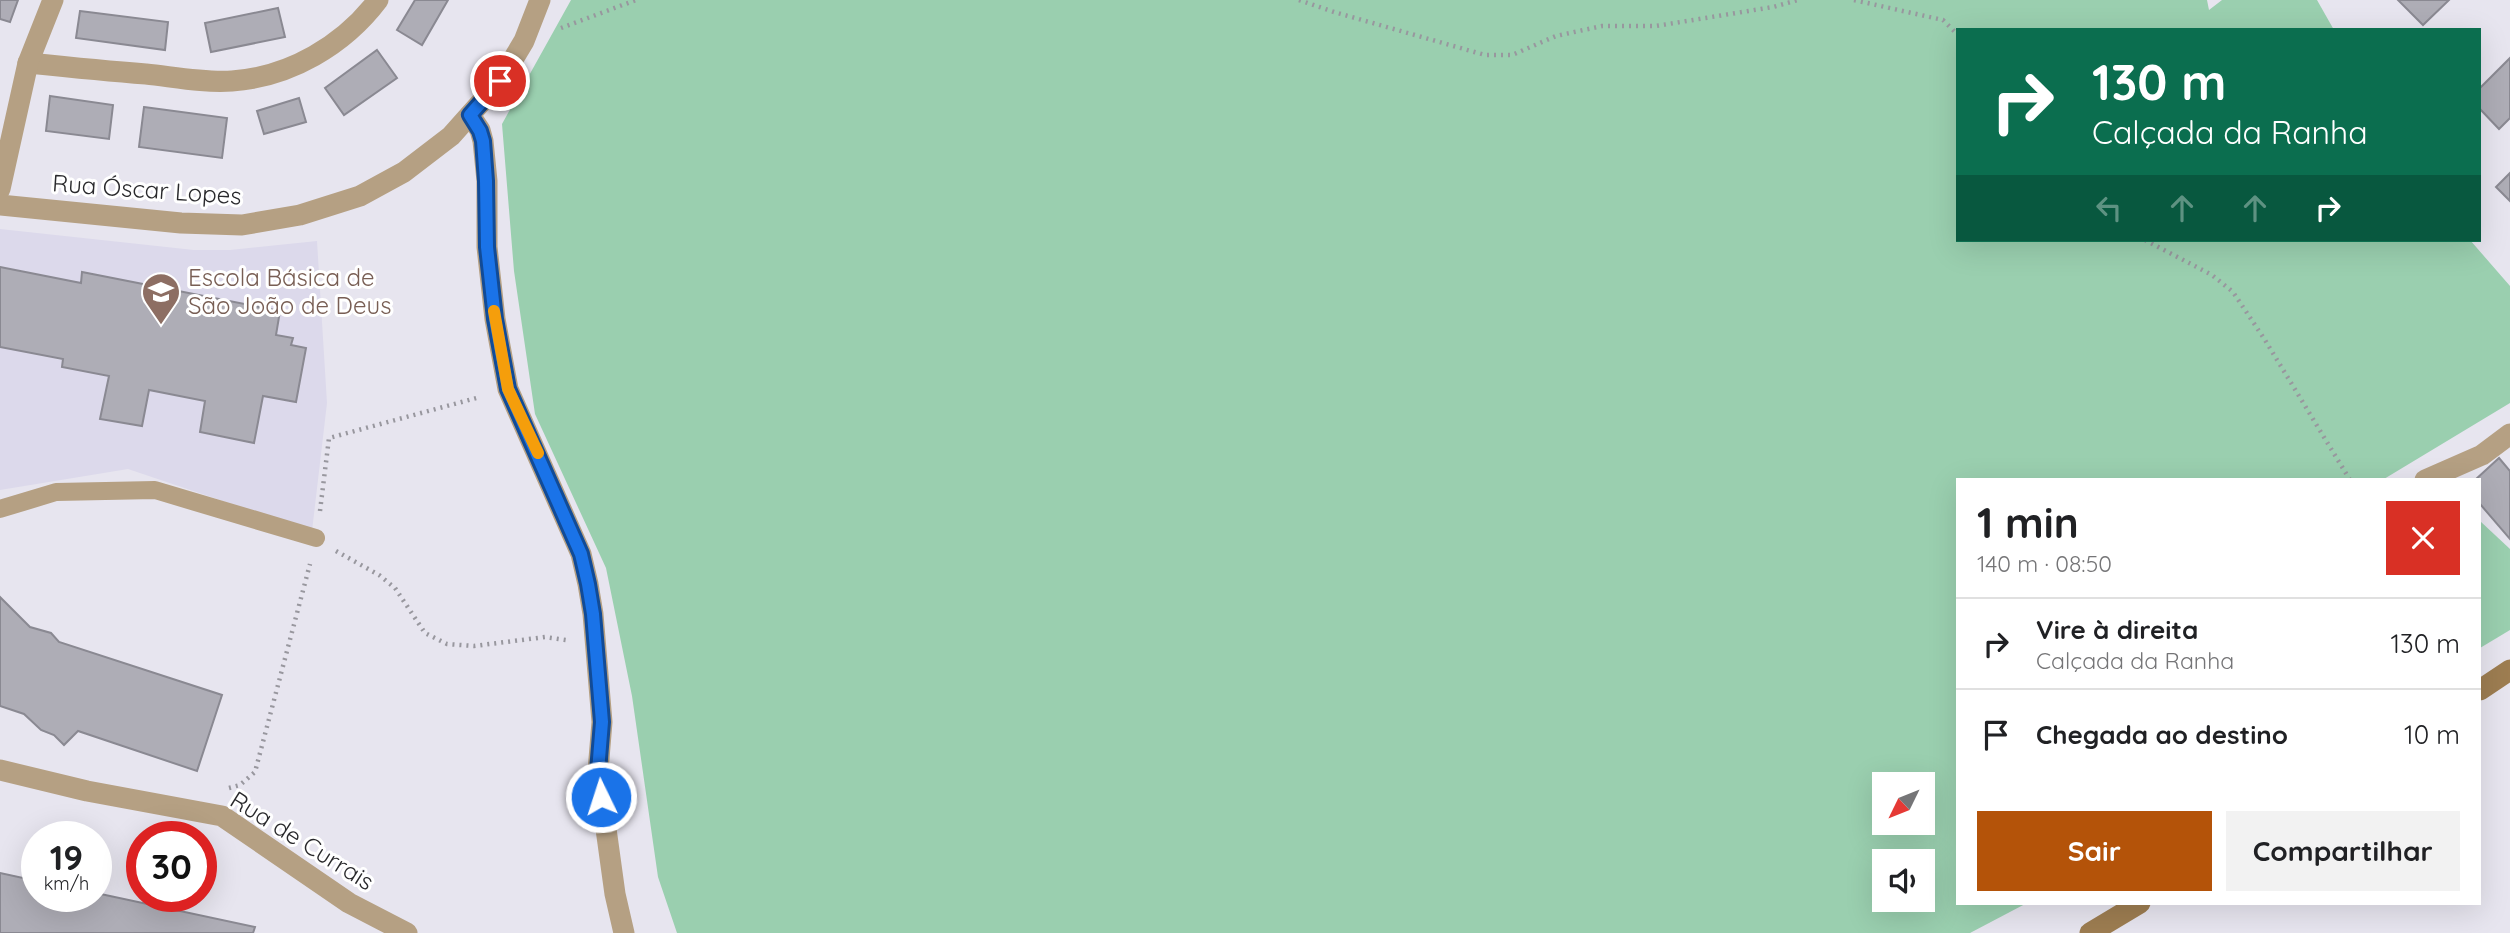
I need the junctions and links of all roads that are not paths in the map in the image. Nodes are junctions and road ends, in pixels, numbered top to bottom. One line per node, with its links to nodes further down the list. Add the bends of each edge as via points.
1 (53, 0): 4 (street)
2 (378, 0): 4 (street, via 363,20 331,46 298,64 252,79 212,81)
3 (540, 0): 5 (street, Rua Óscar Lopes, via 524,41 500,81)
4 (28, 63): 6 (street)
5 (470, 115): 7 (street, Rua Óscar Lopes, via 404,172 360,196 300,215 242,225 181,223); 17 (street, via 483,141 487,247 508,389 581,554 593,614 602,722 598,771)
6 (0, 190)
7 (0, 205)
8 (2510, 434): 9 (street, via 2482,455)
9 (2430, 478)
10 (0, 509): 11 (lane, via 56,492 155,490)
11 (316, 538)
12 (2510, 670): 13 (street)
13 (2481, 689)
14 (0, 770): 16 (street, Rua de Currais, via 222,816 349,903)
15 (2137, 905): 18 (street)
16 (407, 933)
17 (624, 933)
18 (2090, 933)

